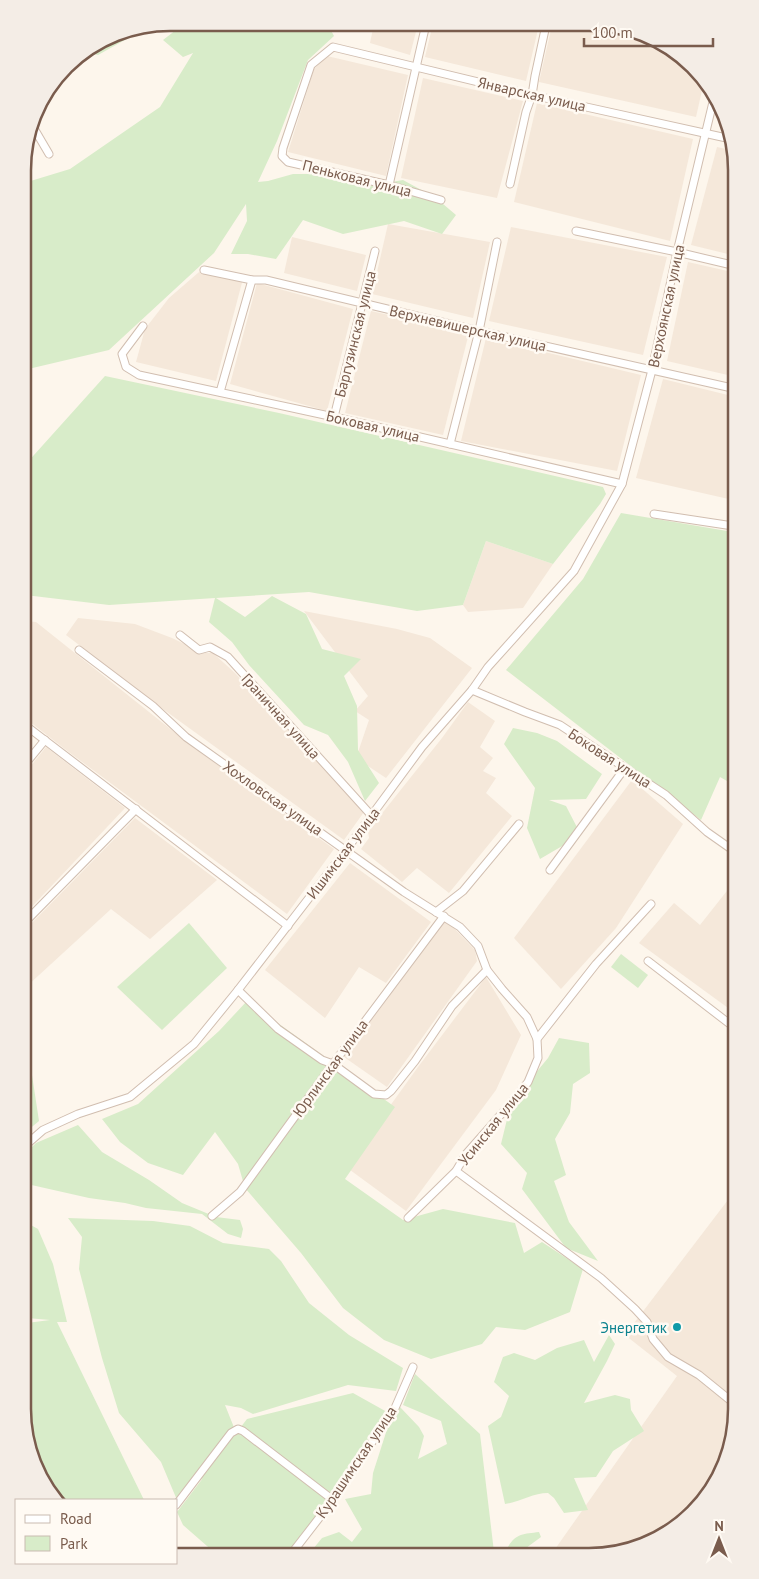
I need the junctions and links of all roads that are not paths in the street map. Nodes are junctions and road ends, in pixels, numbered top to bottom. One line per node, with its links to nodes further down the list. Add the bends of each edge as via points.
1 (424, 31): 3 (street)
2 (545, 31): 4 (street)
3 (416, 66): 4 (street, Январская улица); 9 (street, Январская улица, via 333,47 311,65); 12 (street)
4 (532, 95): 7 (street, Январская улица); 11 (street)
5 (712, 107): 7 (street, Верхоянская улица)
6 (37, 132): 10 (street)
7 (706, 134): 8 (street, Январская улица); 17 (street, Верхоянская улица)
8 (723, 137)
9 (283, 148): 12 (street, Пеньковая улица, via 282,156 288,162)
10 (49, 154)
11 (510, 184)
12 (389, 185): 13 (street, Пеньковая улица)
13 (441, 200)
14 (576, 231): 17 (street)
15 (497, 242): 23 (street)
16 (375, 251): 21 (street, Баргузинская улица)
17 (676, 252): 18 (street); 24 (street, Верхоянская улица)
18 (728, 264)
19 (204, 270): 20 (street, Верхневишерская улица)
20 (252, 280): 21 (street, Верхневишерская улица, via 266,280); 26 (street)
21 (363, 304): 23 (street, Верхневишерская улица); 27 (street, Баргузинская улица)
22 (143, 326): 26 (street, Боковая улица, via 122,354 126,367 139,375)
23 (479, 331): 24 (street, Верхневишерская улица); 28 (street)
24 (652, 370): 25 (street, Верхневишерская улица); 29 (street, Верхоянская улица)
25 (728, 387)
26 (220, 392): 27 (street, Боковая улица)
27 (334, 417): 28 (street, Боковая улица)
28 (450, 444): 29 (street, Боковая улица)
29 (622, 484): 30 (street, Верхоянская улица)
30 (610, 506): 35 (street, Ишимская улица, via 574,571 488,667)
31 (654, 514): 32 (street)
32 (728, 525)
33 (180, 635): 41 (street, Граничная улица, via 199,650 210,648 228,657)
34 (79, 650): 44 (street, Хохловская улица, via 153,706 186,737)
35 (472, 690): 39 (street, Боковая улица, via 560,725); 41 (street, Ишимская улица, via 422,747)
36 (32, 729): 37 (street)
37 (45, 740): 38 (street); 40 (street)
38 (32, 756)
39 (625, 768): 43 (street, Боковая улица, via 666,795); 45 (street)
40 (136, 809): 48 (street); 50 (street)
41 (371, 815): 44 (street, Ишимская улица)
42 (519, 824): 47 (street, via 463,891)
43 (727, 846)
44 (346, 850): 47 (street, Хохловская улица); 50 (street, Ишимская улица)
45 (550, 870)
46 (651, 904): 55 (street, via 596,964)
47 (436, 912): 49 (street, Хохловская улица)
48 (31, 916)
49 (444, 916): 52 (street, Хохловская улица, via 478,946); 56 (street, Юрлинская улица)
50 (288, 926): 53 (street, Ишимская улица)
51 (648, 961): 54 (street)
52 (487, 970): 55 (street, Хохловская улица, via 527,1017); 56 (street, via 452,1006 415,1061 386,1095 374,1094)
53 (238, 990): 56 (street, via 278,1029 322,1060); 57 (street, Ишимская улица, via 194,1044 130,1097 78,1114 43,1130)
54 (727, 1022)
55 (537, 1039): 58 (street, Усинская улица, via 538,1058 528,1082 466,1154)
56 (333, 1064): 59 (street, Юрлинская улица, via 240,1192)
57 (31, 1140)
58 (456, 1171): 60 (street, Усинская улица); 62 (street, via 601,1278 647,1322 653,1339 668,1357)
59 (212, 1216)
60 (408, 1218)
61 (413, 1367): 63 (street, Курашимская улица, via 395,1408)
62 (727, 1398)
63 (333, 1500): 64 (street, via 243,1432 234,1430); 65 (street, Курашимская улица)
64 (178, 1502)
65 (296, 1548)

